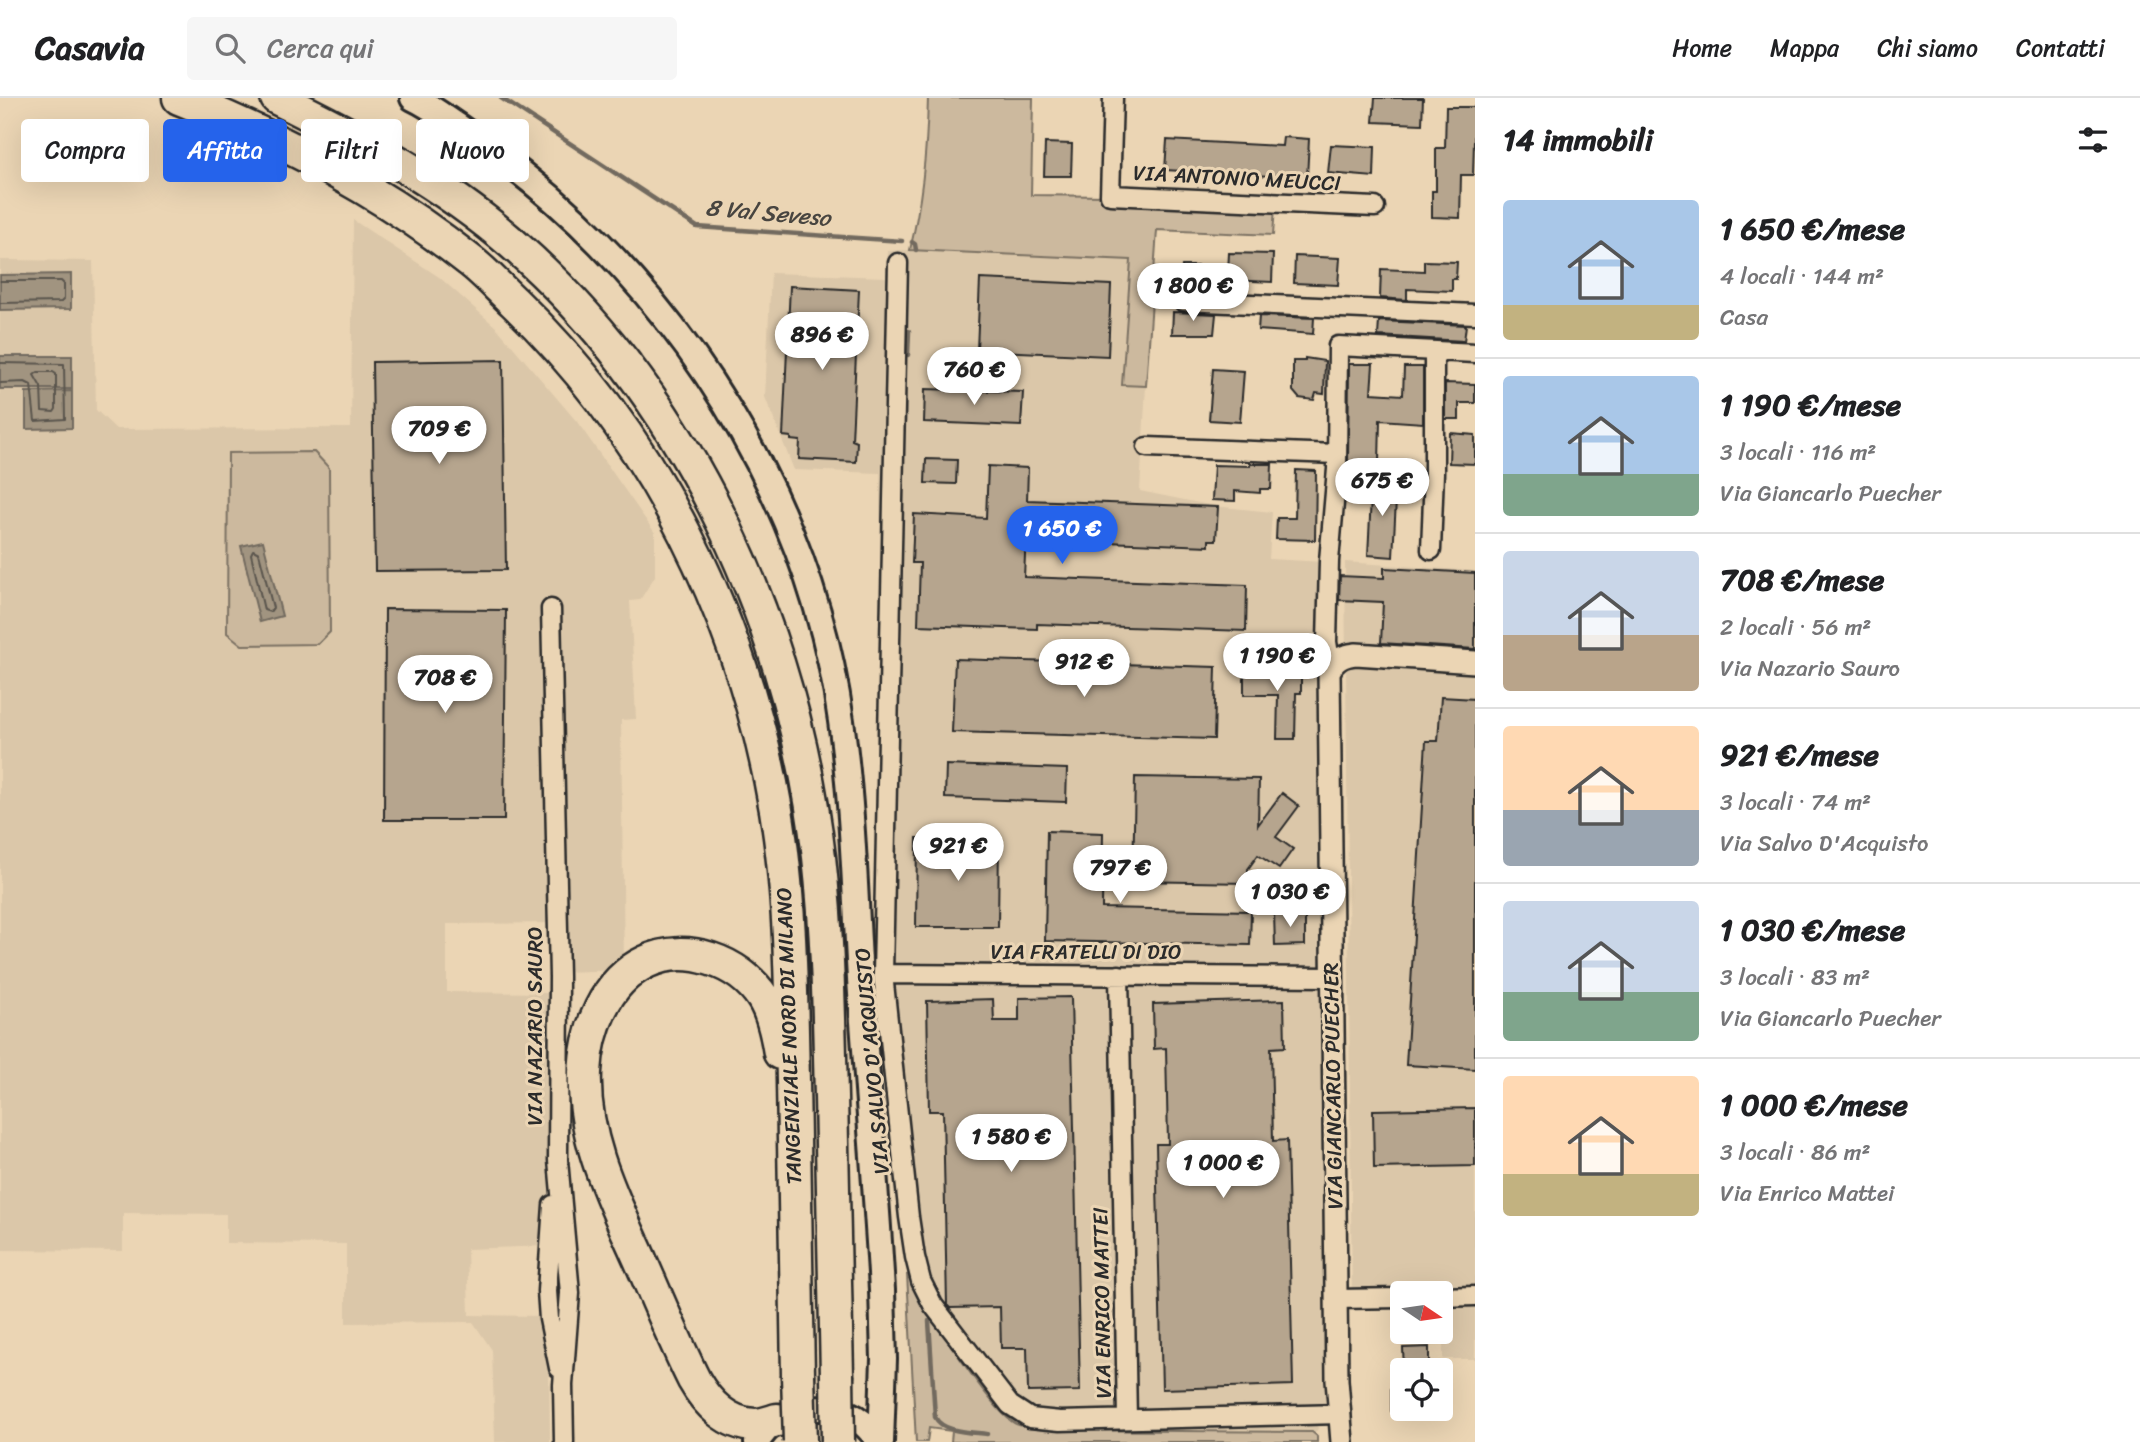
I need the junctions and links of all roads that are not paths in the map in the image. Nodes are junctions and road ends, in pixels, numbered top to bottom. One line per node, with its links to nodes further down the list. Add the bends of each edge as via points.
1 (179, 98): 20 (highway, TANGENZIALE NORD DI MILANO, via 324,164 471,261 591,385 649,467 680,522 726,625 776,810 790,929)
2 (277, 98): 28 (highway, TANGENZIALE NORD DI MILANO, bridge, via 363,140 434,184 512,243 573,304 661,413 709,493 751,584 787,690 818,855 827,959 837,1376)
3 (413, 98): 25 (main road, via 496,153 563,206 623,267 679,335 738,426 778,503 808,581 833,674 850,804 881,1278)
4 (1113, 98): 5 (street, VIA ANTONIO MEUCCI, via 1110,195)
5 (1375, 207)
6 (898, 263): 17 (street, VIA SALVO D'ACQUISTO)
7 (1183, 301): 8 (street)
8 (1475, 314)
9 (1434, 351): 10 (street); 12 (street, via 1338,346); 13 (street)
10 (1475, 353)
11 (1147, 447): 12 (street)
12 (1337, 454): 16 (street, via 1329,561 1327,642)
13 (1431, 550)
14 (551, 608): 30 (street, VIA NAZARIO SAURO, via 558,1160 570,1293)
15 (1475, 662): 16 (street, via 1356,654 1342,657)
16 (1331, 667): 19 (street, VIA GIANCARLO PUECHER)
17 (883, 974): 18 (street, VIA FRATELLI DI DIO); 27 (street, VIA SALVO D'ACQUISTO, via 915,1257 933,1305 1019,1413 1060,1421)
18 (1119, 975): 19 (street, VIA FRATELLI DI DIO); 27 (street, VIA ENRICO MATTEI)
19 (1332, 977): 24 (street, VIA GIANCARLO PUECHER)
20 (796, 1250): 29 (highway, via 778,1037 768,1007 739,973 707,958 680,954 644,962 605,1001 589,1039 587,1115 595,1151 701,1393 723,1414); 31 (highway, TANGENZIALE NORD DI MILANO, bridge)
21 (1475, 1296): 22 (street)
22 (1453, 1297)
23 (1390, 1298): 24 (street)
24 (1336, 1299): 26 (street, VIA GIANCARLO PUECHER)
25 (883, 1391): 28 (main road, via 871,1413); 32 (main road)
26 (1335, 1414): 27 (street, VIA SALVO D'ACQUISTO); 33 (street, VIA GIANCARLO PUECHER); 34 (street, VIA GIANCARLO PUECHER)
27 (1127, 1419)
28 (847, 1430): 29 (main road, via 838,1410 818,1408 797,1411); 32 (main road, via 870,1429)
29 (767, 1431)
30 (564, 1442)
31 (800, 1442)
32 (880, 1442)
33 (1328, 1442)
34 (1342, 1442)

